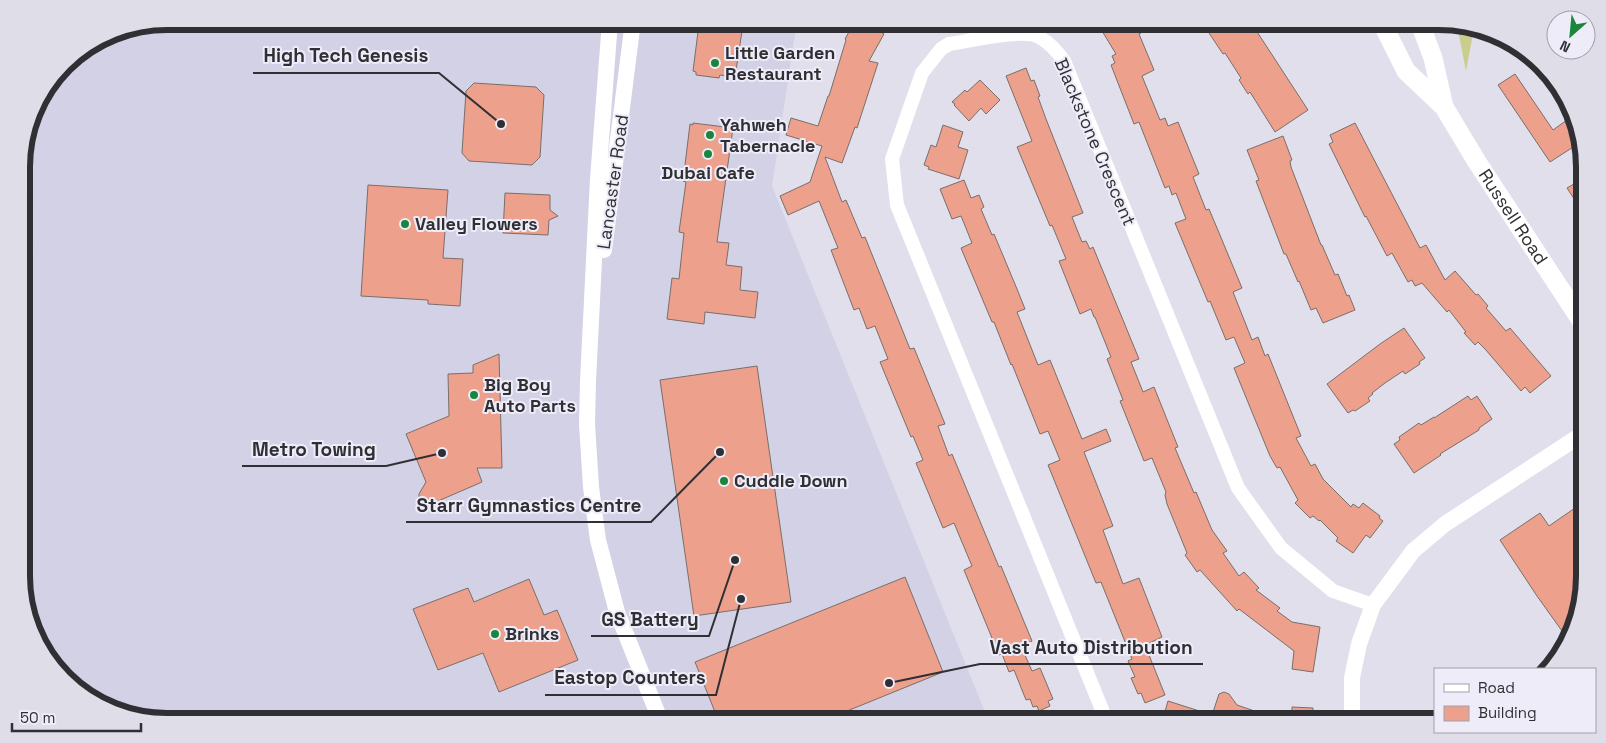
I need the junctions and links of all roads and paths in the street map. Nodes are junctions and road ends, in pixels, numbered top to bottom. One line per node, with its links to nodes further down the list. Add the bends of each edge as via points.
1 (610, 30): 6 (street, Lancaster Road)
2 (631, 30): 6 (street, Lancaster Road)
3 (1386, 30): 5 (main road, Russell Road, via 1406,71)
4 (1422, 30): 5 (main road, Russell Road, via 1433,58)
5 (1444, 107): 7 (main road, Russell Road)
6 (606, 179): 10 (street, Lancaster Road, via 588,404 591,486 598,540 617,612)
7 (1576, 313)
8 (1576, 438): 9 (street, via 1445,524 1413,551)
9 (1373, 605): 11 (street, Blackstone Crescent, via 1333,591 1281,548 1238,488 1064,61 1054,47 1037,36 1022,33 949,44 922,73 892,159 896,205); 12 (street, via 1359,644 1352,678)
10 (657, 713)
11 (1103, 713)
12 (1352, 713)

